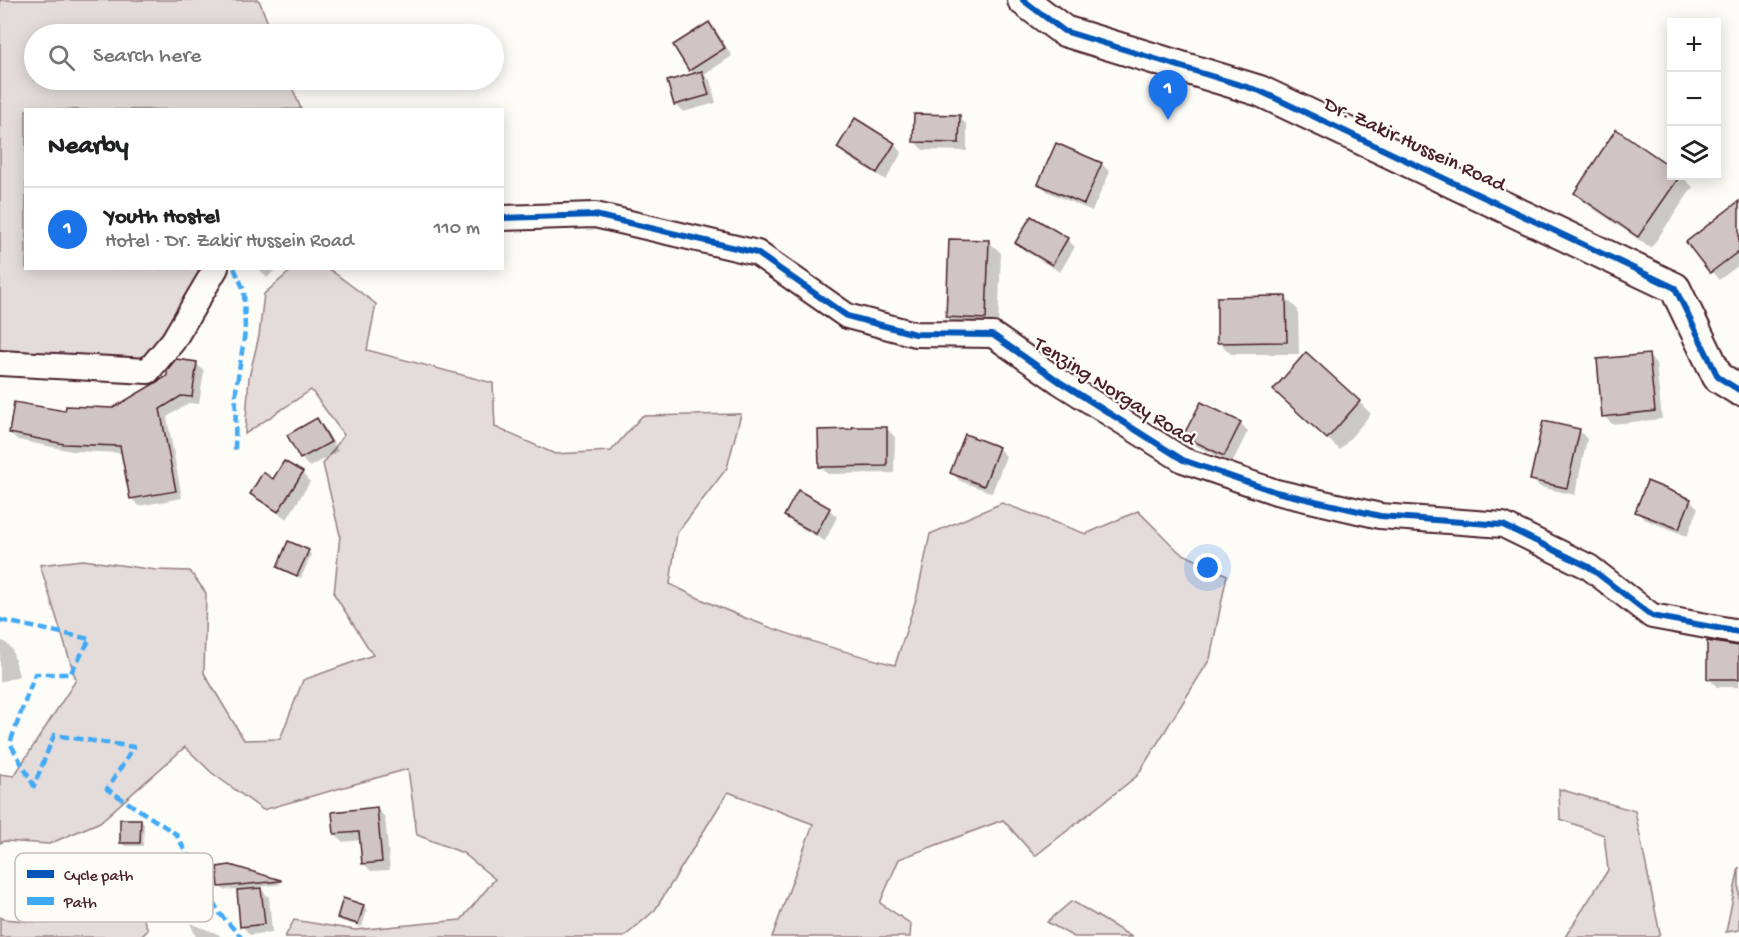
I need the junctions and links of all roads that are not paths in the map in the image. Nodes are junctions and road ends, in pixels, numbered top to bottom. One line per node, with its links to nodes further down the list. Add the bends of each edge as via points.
1 (1023, 0): 5 (street, Dr. Zakir Hussein Road, via 1064,31 1260,91 1675,288 1718,377)
2 (504, 218): 6 (street, Tenzing Norgay Road, via 594,215 757,253 847,316 915,334 993,335 1184,460 1276,492 1380,516 1503,525 1589,567 1652,616)
3 (215, 270): 4 (street, via 173,341 148,371)
4 (0, 363)
5 (1739, 390)
6 (1739, 632)

